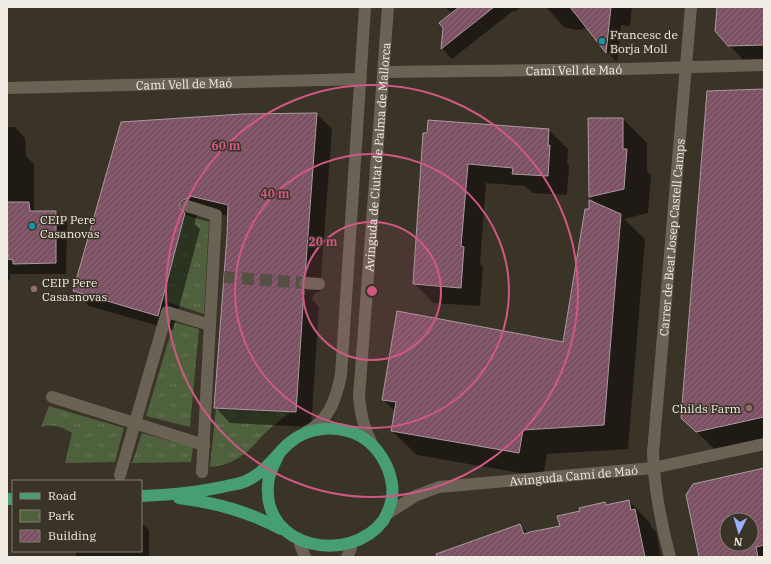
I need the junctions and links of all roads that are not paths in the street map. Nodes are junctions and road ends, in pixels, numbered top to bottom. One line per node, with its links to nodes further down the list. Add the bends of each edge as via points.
1 (365, 7): 7 (street, Avinguda de Ciutat de Palma de Mallorca)
2 (388, 7): 6 (street, Avinguda de Ciutat de Palma de Mallorca)
3 (692, 7): 5 (street, Carrer de Beat Josep Castell Camps)
4 (764, 65): 5 (street, Camí Vell de Maó)
5 (686, 67): 6 (street, Camí Vell de Maó, via 626,70); 20 (street, Carrer de Beat Josep Castell Camps, via 652,453)
6 (383, 72): 18 (street, Avinguda de Ciutat de Palma de Mallorca, via 359,397 360,414)
7 (361, 80): 8 (street, Camí Vell de Maó); 15 (street, Avinguda de Ciutat de Palma de Mallorca, via 341,375 332,407 316,428)
8 (7, 88)
9 (187, 206): 12 (street, via 216,215 218,277)
10 (305, 283): 11 (street)
11 (319, 284)
12 (210, 325): 14 (street, via 167,312); 17 (street)
13 (52, 397): 14 (street)
14 (135, 424): 17 (street); 22 (street)
15 (302, 435): 18 (main road, via 332,428 362,437); 19 (main road, via 289,443)
16 (764, 444): 20 (street, Avinguda Camí de Maó)
17 (204, 445): 21 (street)
18 (374, 447): 25 (main road, via 391,477 392,496)
19 (279, 454): 23 (main road, via 264,470 247,481); 26 (main road, via 271,469 268,485 269,502 274,517)
20 (653, 468): 25 (street, Avinguda Camí de Maó, via 439,487 415,496); 30 (street, Carrer de Beat Josep Castell Camps)
21 (202, 472)
22 (120, 475)
23 (160, 495): 24 (main road); 26 (main road, via 243,511)
24 (142, 496)
25 (387, 514): 28 (main road, via 372,535)
26 (283, 531): 27 (main road)
27 (300, 544): 28 (main road, via 325,552); 29 (street)
28 (349, 552)
29 (305, 557)
30 (670, 557)

